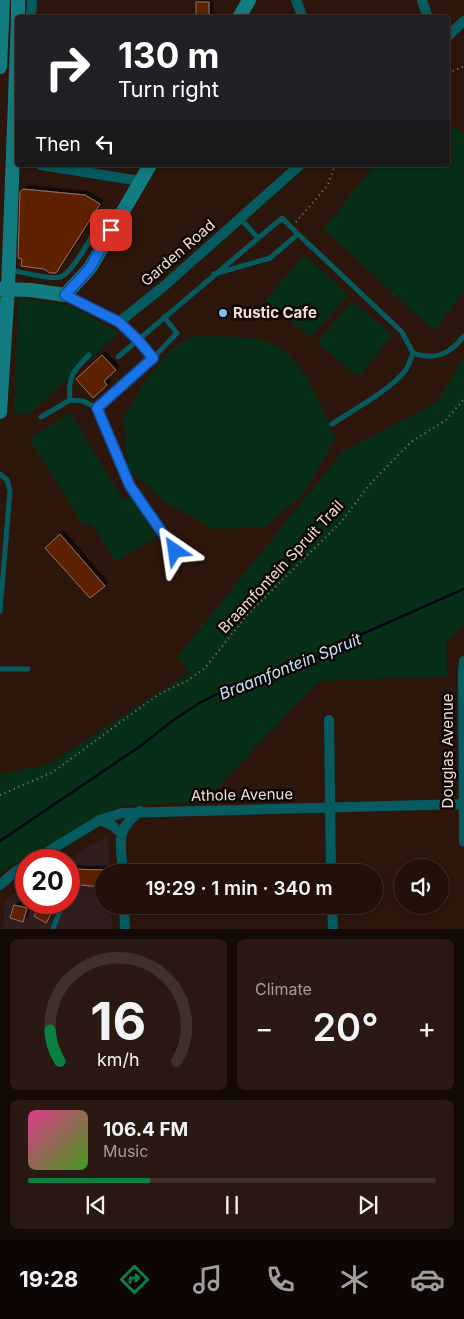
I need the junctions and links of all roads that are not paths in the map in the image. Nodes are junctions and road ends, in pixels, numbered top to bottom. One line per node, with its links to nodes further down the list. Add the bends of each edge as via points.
1 (3, 0): 14 (main road)
2 (18, 0): 7 (main road)
3 (32, 0): 8 (street)
4 (249, 0): 9 (main road)
5 (296, 0): 10 (street)
6 (422, 0): 11 (street)
7 (18, 15)
8 (31, 15)
9 (241, 15)
10 (302, 15)
11 (427, 15)
12 (464, 21): 13 (street)
13 (450, 34)
14 (0, 68)
15 (15, 94): 25 (main road)
16 (53, 167): 19 (street)
17 (149, 167): 19 (main road)
18 (298, 167): 21 (street, Garden Road)
19 (140, 181): 24 (main road)
20 (106, 211): 24 (lane)
21 (240, 218): 23 (lane); 30 (street, Garden Road, via 164,287)
22 (298, 234): 23 (lane, via 282,218); 26 (lane, via 270,258); 33 (lane, via 402,332)
23 (258, 238): 26 (lane)
24 (91, 251): 25 (lane, via 59,278); 28 (main road, via 82,277)
25 (8, 270): 27 (main road)
26 (214, 274): 29 (lane)
27 (4, 288): 28 (main road); 39 (main road)
28 (65, 295): 30 (street)
29 (164, 317): 32 (lane); 36 (lane, via 177,333)
30 (119, 322): 32 (lane)
31 (464, 336): 33 (lane, via 438,356)
32 (138, 340): 35 (lane); 36 (lane)
33 (413, 352): 41 (lane, via 401,376)
34 (89, 355): 37 (lane, via 72,372)
35 (118, 357)
36 (153, 358): 38 (lane)
37 (70, 400): 38 (lane, via 83,401); 40 (lane)
38 (97, 408): 43 (lane, via 130,486)
39 (0, 412)
40 (41, 417)
41 (332, 424)
42 (0, 474): 44 (lane, via 7,480 10,492)
43 (175, 551)
44 (0, 611)
45 (464, 661): 49 (street, Douglas Avenue)
46 (0, 668): 47 (lane)
47 (28, 669)
48 (330, 720): 50 (street)
49 (464, 804): 50 (street, Athole Avenue); 54 (street, Douglas Avenue)
50 (330, 808): 51 (street, Athole Avenue); 57 (street)
51 (140, 811): 52 (street, Athole Avenue, via 114,814); 53 (street, via 127,822)
52 (100, 820): 53 (street); 55 (street, Athole Avenue)
53 (121, 833): 56 (street)
54 (464, 842)
55 (52, 849)
56 (123, 864)
57 (331, 864)
58 (15, 872): 59 (street)
59 (0, 885)
60 (59, 914): 63 (lane)
61 (124, 914): 64 (street)
62 (332, 914): 65 (street)
63 (53, 929)
64 (125, 929)
65 (333, 929)

